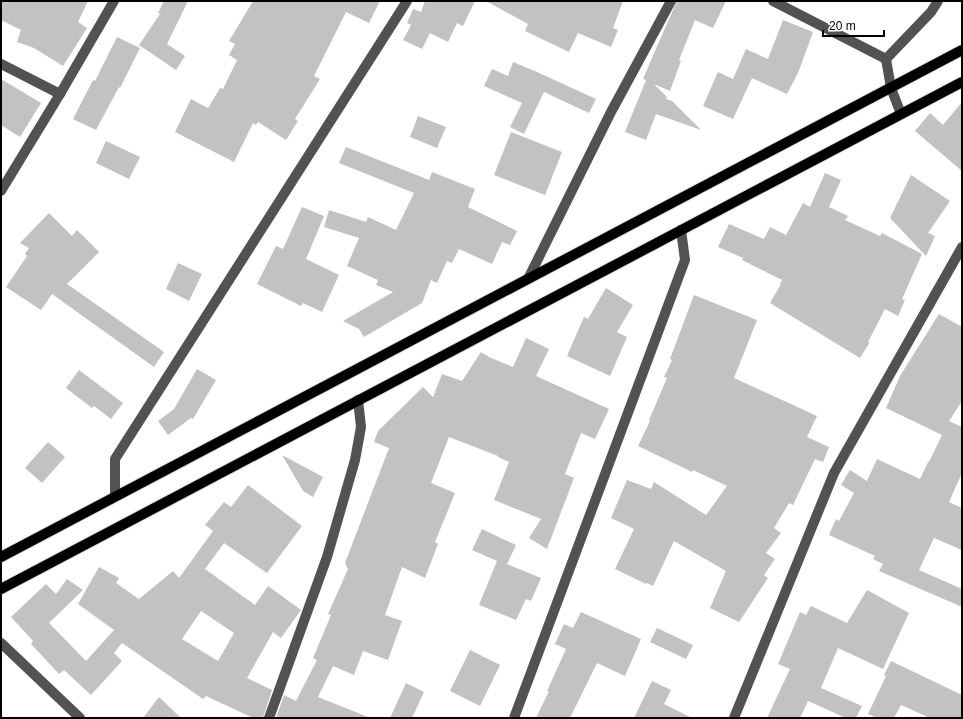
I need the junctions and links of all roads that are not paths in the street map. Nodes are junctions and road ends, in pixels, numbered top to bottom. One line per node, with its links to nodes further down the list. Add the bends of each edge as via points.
1 (114, 1): 11 (street)
2 (407, 1): 18 (street, via 115,459)
3 (671, 1): 16 (street, via 610,112)
4 (773, 1): 7 (street)
5 (938, 1): 7 (street, via 931,12)
6 (962, 50): 10 (main road)
7 (886, 59): 10 (street)
8 (1, 64): 11 (street)
9 (962, 82): 12 (main road)
10 (891, 88): 12 (street); 16 (main road)
11 (60, 94): 13 (street)
12 (901, 114): 14 (main road)
13 (1, 191)
14 (681, 230): 17 (main road); 24 (street, via 685,260)
15 (962, 247): 25 (street, via 834,473)
16 (528, 279): 18 (main road)
17 (358, 400): 20 (main road); 23 (street, via 361,427 355,460 327,557)
18 (115, 496): 19 (main road)
19 (1, 557)
20 (1, 589)
21 (1, 643): 22 (street)
22 (80, 718)
23 (269, 718)
24 (514, 718)
25 (734, 718)

